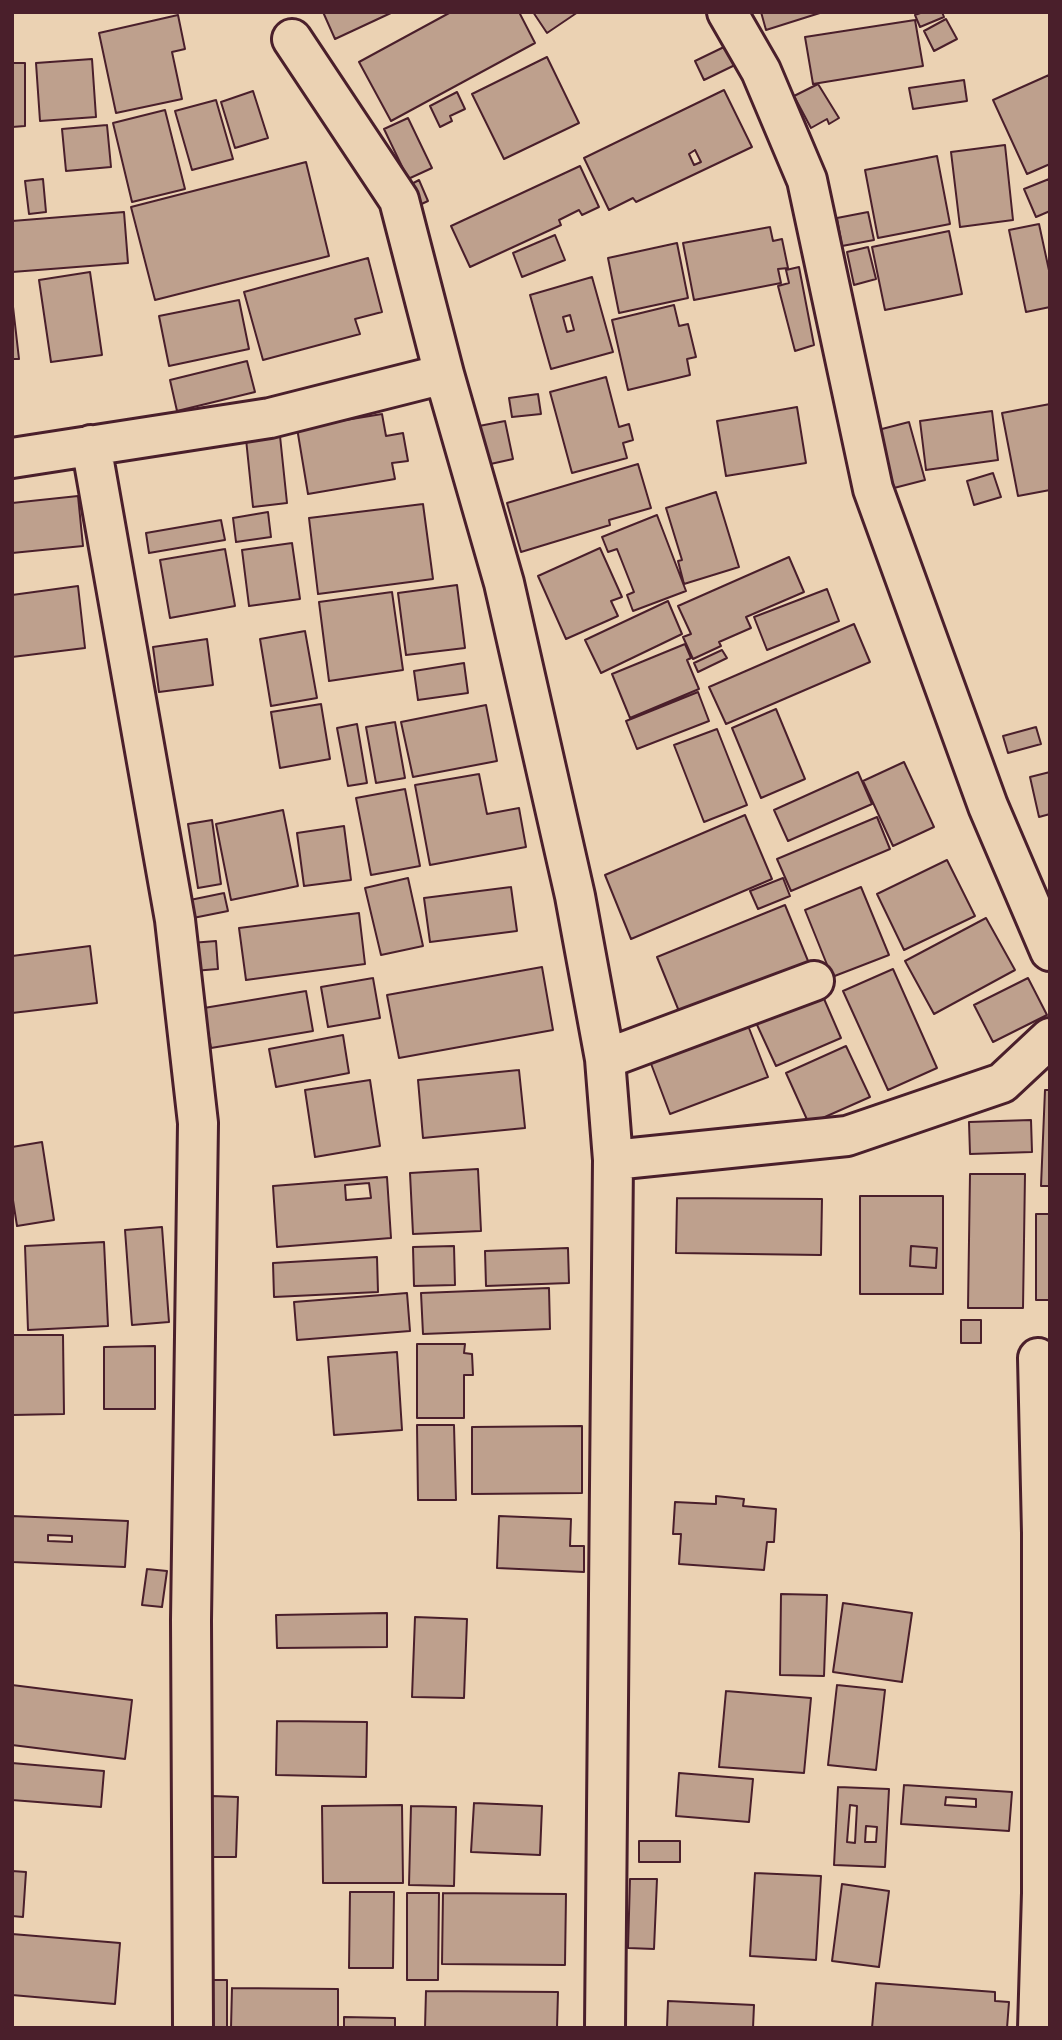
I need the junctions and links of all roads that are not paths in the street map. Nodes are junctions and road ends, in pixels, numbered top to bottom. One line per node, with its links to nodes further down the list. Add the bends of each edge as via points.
1 (727, 12): 6 (street, via 761,72 807,180 873,489 988,806)
2 (292, 39): 3 (street, via 400,200)
3 (444, 374): 4 (street, via 270,418); 9 (street, via 504,583 575,896)
4 (91, 445): 5 (street); 13 (street, via 175,920 198,1123 191,1620)
5 (12, 458)
6 (1050, 951)
7 (814, 981): 9 (street)
8 (1050, 1038): 10 (street, via 1002,1083 847,1136)
9 (605, 1059): 10 (street)
10 (613, 1160): 14 (street)
11 (1038, 1358): 12 (street)
12 (1046, 1533): 15 (street)
13 (193, 2028)
14 (605, 2028)
15 (1038, 2028)

